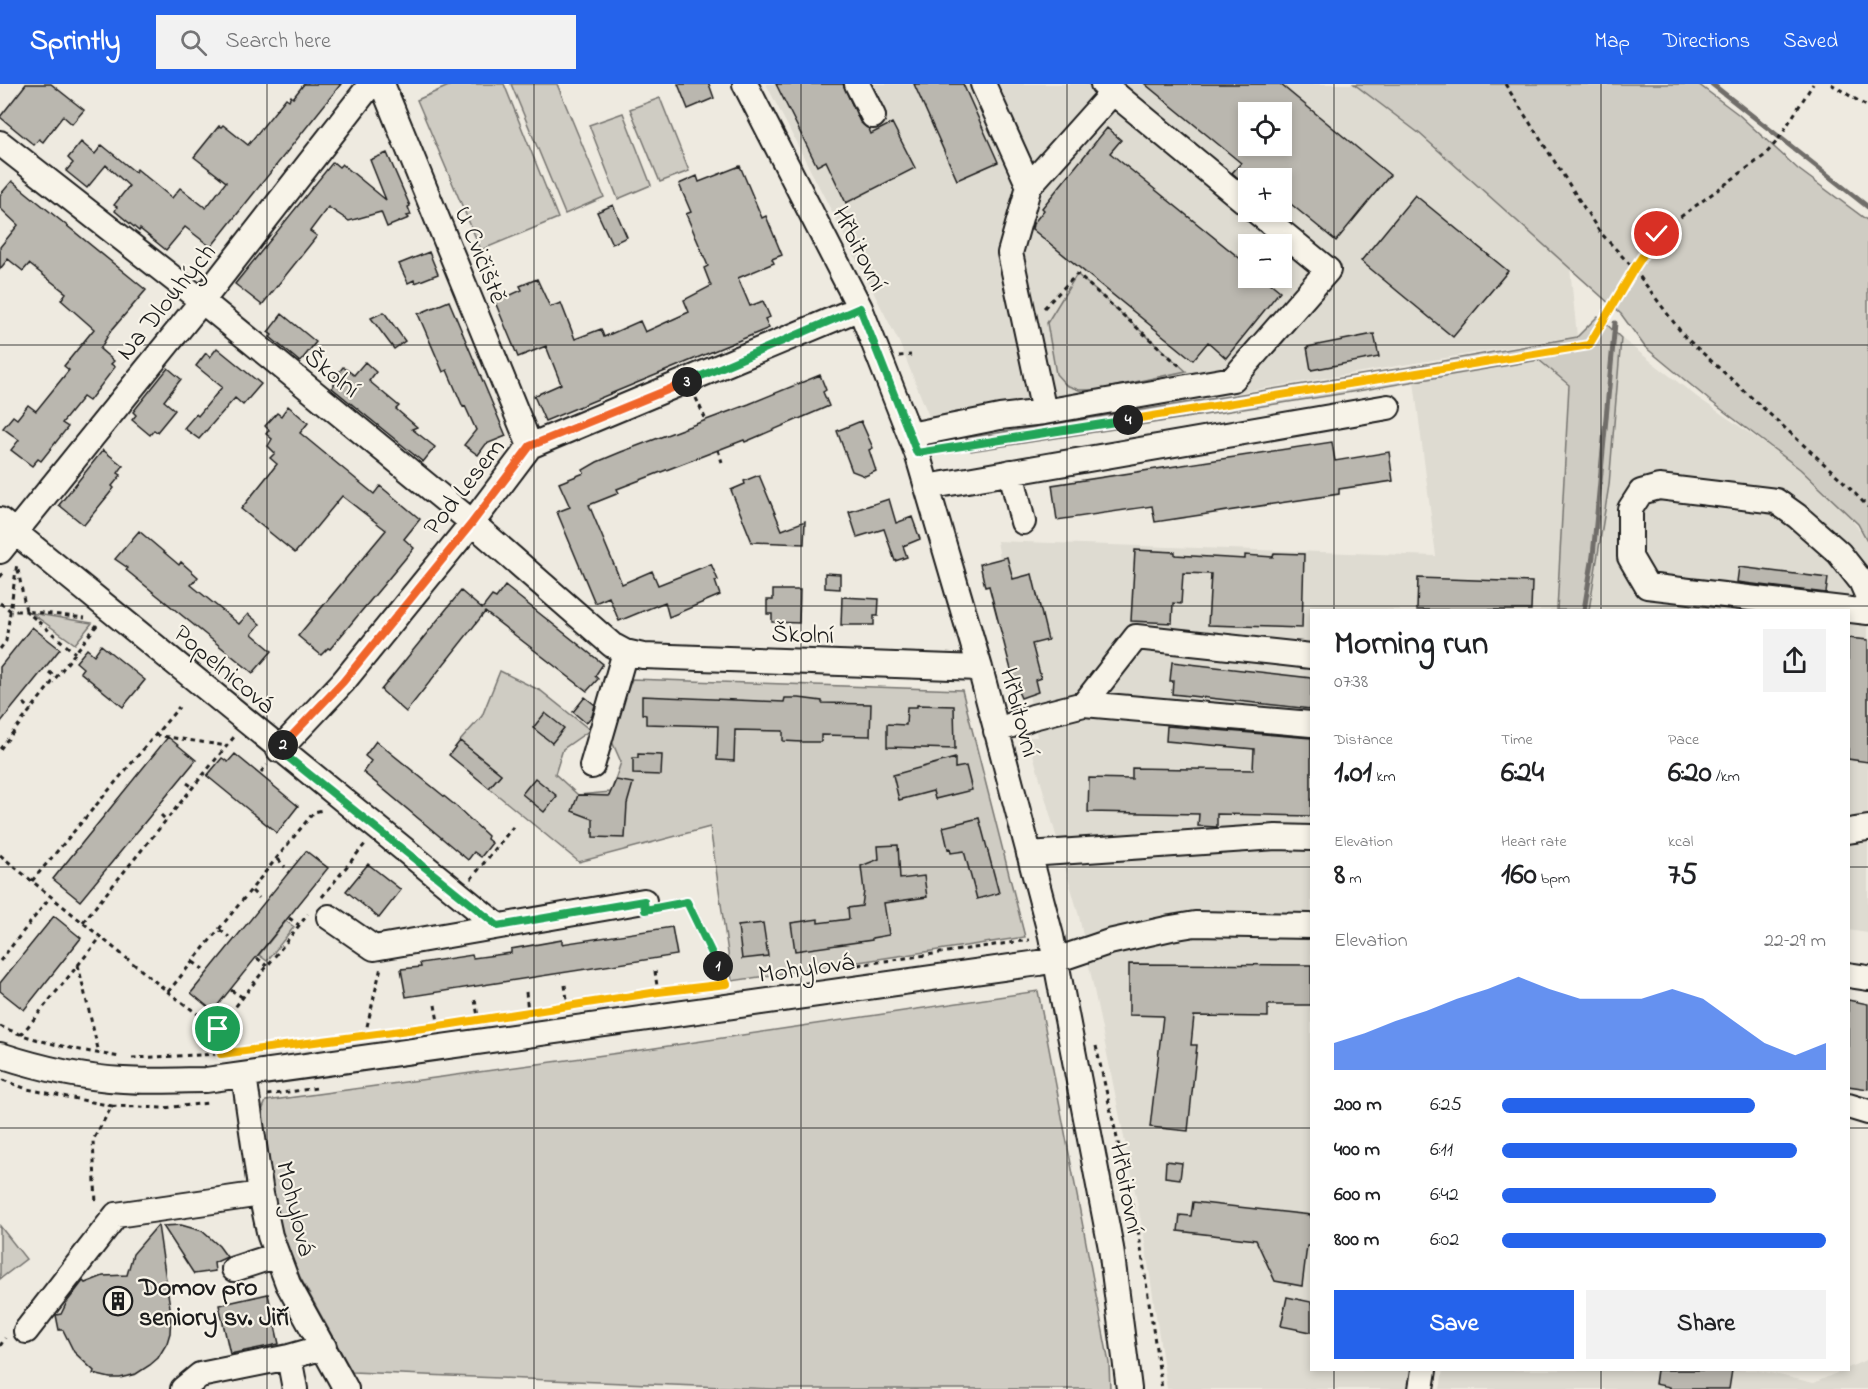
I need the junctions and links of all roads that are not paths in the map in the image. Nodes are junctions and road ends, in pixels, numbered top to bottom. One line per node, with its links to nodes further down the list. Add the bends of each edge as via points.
1 (371, 84): 12 (street, Na Dlouhých)
2 (382, 84): 17 (street, U Cvičiště)
3 (746, 84): 13 (street, Hřbitovní)
4 (857, 84): 7 (street)
5 (983, 84): 9 (street)
6 (1108, 88): 9 (street); 10 (street)
7 (873, 116)
8 (0, 142): 12 (street, Školní)
9 (1029, 186): 15 (street, via 1010,253)
10 (1238, 196)
11 (1269, 222): 15 (street, via 1328,270 1233,379)
12 (202, 302): 21 (street, Školní); 22 (street, Na Dlouhých)
13 (860, 308): 16 (street, Hřbitovní); 17 (street, Pod Lesem)
14 (1388, 407): 18 (street)
15 (1044, 412): 16 (street)
16 (910, 435): 19 (street, Hřbitovní)
17 (530, 446): 21 (street, Pod Lesem)
18 (1011, 472): 19 (street); 20 (street)
19 (927, 487): 30 (street, Hřbitovní)
20 (1023, 522)
21 (472, 523): 28 (street, Školní, via 600,635); 34 (street, Pod Lesem, via 343,682)
22 (8, 526): 23 (street, Na Dlouhých); 34 (street, Popelnicová, via 100,614)
23 (0, 551)
24 (1868, 597): 25 (street, via 1839,553 1776,501 1659,487 1641,492 1630,509 1629,557 1647,586)
25 (1842, 609)
26 (1850, 610): 27 (street)
27 (1868, 612)
28 (625, 652): 30 (street, Školní, via 643,656); 35 (street)
29 (1310, 656): 31 (street, via 1136,637)
30 (980, 668): 33 (street, Hřbitovní)
31 (1084, 704): 32 (street); 33 (street)
32 (1310, 724)
33 (996, 731): 39 (street, Hřbitovní)
34 (279, 750): 42 (street, Popelnicová)
35 (592, 766)
36 (1868, 828): 37 (street)
37 (1850, 831)
38 (1310, 838): 39 (street)
39 (1029, 854): 44 (street, Hřbitovní)
40 (644, 901): 42 (street)
41 (321, 908): 42 (street, via 374,948)
42 (498, 926)
43 (1310, 926): 44 (street, Mohylová, via 1195,924 1109,942)
44 (1056, 960): 48 (street, Mohylová); 61 (street, Hřbitovní, via 1111,1248)
45 (1850, 975): 46 (street)
46 (1868, 978)
47 (0, 1055): 48 (street, Mohylová, via 75,1075 123,1080 206,1080)
48 (244, 1075): 51 (street, Mohylová)
49 (1850, 1107): 50 (street)
50 (1868, 1112)
51 (261, 1194): 52 (street, Mohylová); 54 (street, via 116,1215)
52 (277, 1255): 53 (street); 55 (street, Mohylová, via 288,1284)
53 (234, 1269)
54 (15, 1334)
55 (324, 1347): 56 (street); 60 (street, Mohylová)
56 (289, 1357): 58 (street, via 200,1375); 59 (street)
57 (1424, 1371): 62 (street)
58 (183, 1389)
59 (295, 1389)
60 (346, 1389)
61 (1129, 1389)
62 (1421, 1389)

